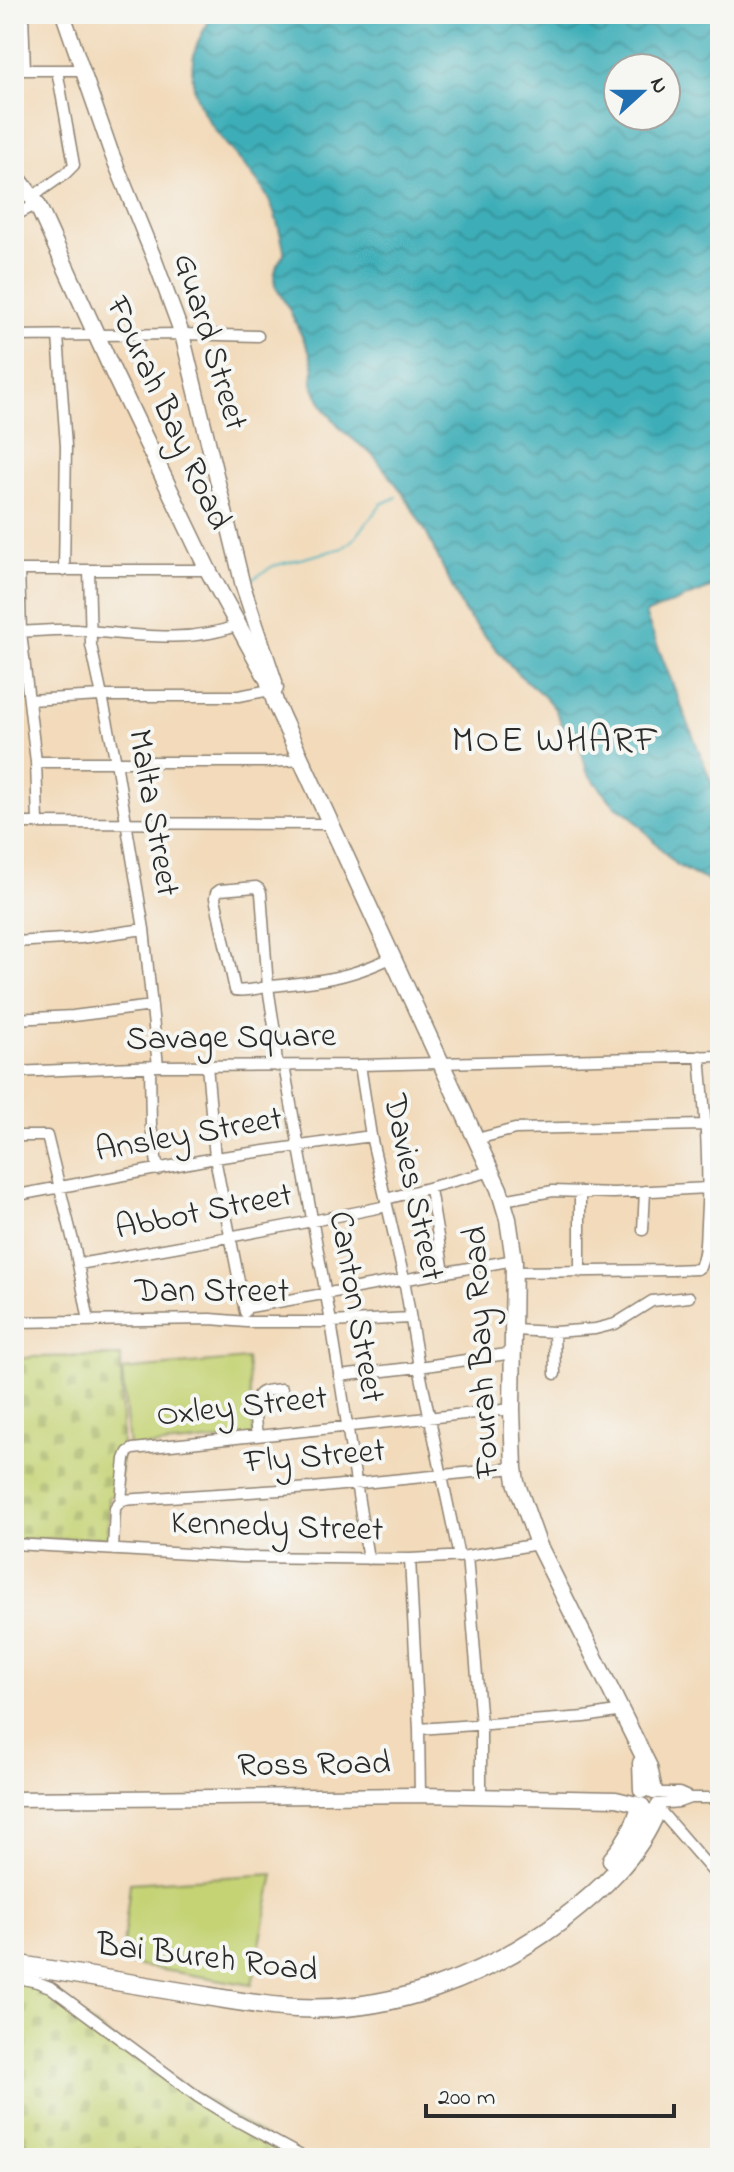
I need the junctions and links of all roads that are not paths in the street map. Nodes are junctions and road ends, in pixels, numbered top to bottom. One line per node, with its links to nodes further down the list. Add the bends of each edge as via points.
1 (23, 14): 3 (street)
2 (63, 14): 5 (street, Guard Street)
3 (20, 70): 4 (street)
4 (57, 70): 5 (street); 7 (street, via 74,165)
5 (83, 70): 9 (street, Guard Street)
6 (14, 173): 7 (main road, Fourah Bay Road)
7 (35, 201): 8 (street); 12 (main road, Fourah Bay Road)
8 (14, 216)
9 (182, 334): 12 (street); 13 (street); 21 (street, Guard Street)
10 (14, 336): 11 (street)
11 (58, 336): 12 (street); 17 (street, via 66,446)
12 (96, 336): 16 (main road, Fourah Bay Road)
13 (258, 336)
14 (16, 570): 17 (street); 20 (street)
15 (89, 570): 16 (street); 17 (street); 19 (street, Malta Street)
16 (208, 570): 18 (main road, Fourah Bay Road)
17 (64, 571)
18 (238, 625): 19 (street, via 204,635); 21 (main road, Fourah Bay Road)
19 (89, 631): 20 (street); 22 (street, Malta Street)
20 (21, 632): 23 (street)
21 (271, 686): 22 (street, via 239,696); 24 (main road, Fourah Bay Road); 32 (main road, Fourah Bay Road)
22 (101, 696): 23 (street); 26 (street, Malta Street)
23 (29, 700): 25 (street)
24 (301, 760): 26 (street); 30 (main road, Fourah Bay Road)
25 (36, 762): 26 (street); 27 (street)
26 (116, 762): 28 (street, Malta Street)
27 (38, 822): 28 (street); 29 (street)
28 (126, 822): 30 (street); 31 (street, Malta Street)
29 (14, 823)
30 (332, 824): 32 (main road, Fourah Bay Road)
31 (144, 929): 33 (street); 36 (street, Malta Street)
32 (384, 929): 34 (main road, Fourah Bay Road); 37 (main road, Fourah Bay Road)
33 (14, 942)
34 (393, 957): 35 (street, via 336,978); 37 (main road, Fourah Bay Road)
35 (268, 987): 35 (street, Canton Street, via 259,889 220,890 215,898 235,990); 44 (street, Canton Street)
36 (152, 1006): 38 (street); 43 (street, Malta Street)
37 (426, 1018): 45 (main road, Fourah Bay Road)
38 (14, 1019)
39 (700, 1056): 40 (street, Savage Square); 45 (street, Savage Square); 47 (street)
40 (720, 1056)
41 (207, 1065): 43 (street, Savage Square); 44 (street, Savage Square); 52 (street)
42 (360, 1065): 44 (street, Savage Square); 45 (street, Savage Square); 49 (street, Davies Street)
43 (154, 1066): 46 (street, Savage Square); 53 (street, Malta Street, via 151,1126)
44 (280, 1066): 51 (street, Canton Street)
45 (446, 1067): 50 (main road, Fourah Bay Road)
46 (14, 1072)
47 (705, 1125): 50 (street, via 515,1129); 56 (street)
48 (14, 1136): 55 (street, via 47,1136)
49 (371, 1136): 51 (street, Ansley Street); 62 (street, Davies Street)
50 (477, 1139): 54 (main road, Fourah Bay Road)
51 (297, 1145): 52 (street, Ansley Street); 63 (street, Canton Street)
52 (215, 1158): 53 (street, Ansley Street); 65 (street)
53 (158, 1170): 55 (street, Ansley Street)
54 (492, 1171): 57 (street, Abbot Street); 61 (main road, Fourah Bay Road)
55 (60, 1187): 60 (street, Ansley Street); 66 (street)
56 (707, 1188): 58 (street); 69 (street, via 704,1254 697,1269)
57 (430, 1189): 62 (street, Abbot Street); 68 (street)
58 (645, 1191): 59 (street); 64 (street)
59 (580, 1193): 61 (street, via 553,1191); 69 (street)
60 (18, 1195)
61 (503, 1200): 67 (main road, Fourah Bay Road)
62 (387, 1202): 63 (street, Abbot Street); 70 (street, Davies Street)
63 (312, 1221): 65 (street, Abbot Street); 71 (street, Canton Street)
64 (643, 1230)
65 (230, 1238): 66 (street, Abbot Street); 73 (street)
66 (79, 1264): 75 (street)
67 (514, 1266): 68 (street); 69 (street); 79 (main road, Fourah Bay Road)
68 (444, 1272): 70 (street)
69 (580, 1272)
70 (404, 1279): 71 (street); 74 (street, Davies Street)
71 (325, 1295): 73 (street); 78 (street, Canton Street)
72 (689, 1297): 80 (street, via 652,1301 615,1324)
73 (244, 1308): 77 (street)
74 (410, 1318): 78 (street, Dan Street); 82 (street, Davies Street)
75 (89, 1321): 76 (street, Dan Street); 77 (street, Dan Street)
76 (14, 1322)
77 (246, 1322): 78 (street, Dan Street)
78 (331, 1322): 84 (street, Canton Street)
79 (513, 1330): 80 (street); 81 (main road, Fourah Bay Road)
80 (554, 1332): 83 (street)
81 (513, 1353): 82 (street); 86 (main road, Fourah Bay Road)
82 (419, 1367): 84 (street); 87 (street, Davies Street)
83 (555, 1374)
84 (339, 1376): 88 (street, Canton Street)
85 (282, 1389): 89 (street, via 258,1395)
86 (512, 1409): 87 (street, Oxley Street); 90 (main road, Fourah Bay Road)
87 (431, 1417): 88 (street, Oxley Street); 91 (street, Davies Street)
88 (347, 1426): 89 (street, Oxley Street); 92 (street, Canton Street)
89 (257, 1436): 93 (street, Oxley Street, via 133,1449 125,1459)
90 (514, 1468): 91 (street, Fly Street); 95 (main road, Fourah Bay Road)
91 (442, 1475): 92 (street, Fly Street); 97 (street, Davies Street)
92 (356, 1483): 93 (street, Fly Street); 98 (street, Canton Street)
93 (121, 1500): 96 (street, Oxley Street, via 115,1508)
94 (14, 1544): 96 (street, Kennedy Street)
95 (538, 1544): 97 (street, Kennedy Street); 100 (main road, Fourah Bay Road)
96 (113, 1550): 98 (street, Kennedy Street)
97 (463, 1557): 99 (street, Kennedy Street); 101 (street, Davies Street)
98 (368, 1559): 99 (street, Kennedy Street)
99 (410, 1559): 102 (street)
100 (622, 1711): 101 (street); 107 (main road, Fourah Bay Road, via 649,1767)
101 (481, 1725): 102 (street); 104 (street, Davies Street)
102 (419, 1729): 103 (street)
103 (420, 1795): 104 (street, Ross Road); 106 (street, Ross Road)
104 (481, 1796): 107 (street, Ross Road)
105 (720, 1798): 107 (street)
106 (14, 1799)
107 (649, 1800): 108 (street); 109 (highway, via 614,1858 534,1927 457,1969 401,1987 346,1995 278,1995); 110 (highway, Bai Bureh Road, via 643,1839 622,1866 537,1939 460,1979 404,1998 298,2008)
108 (720, 1880)
109 (14, 1953)
110 (14, 1964)
111 (14, 1977): 112 (street, via 50,1987 198,2097)
112 (305, 2158)

